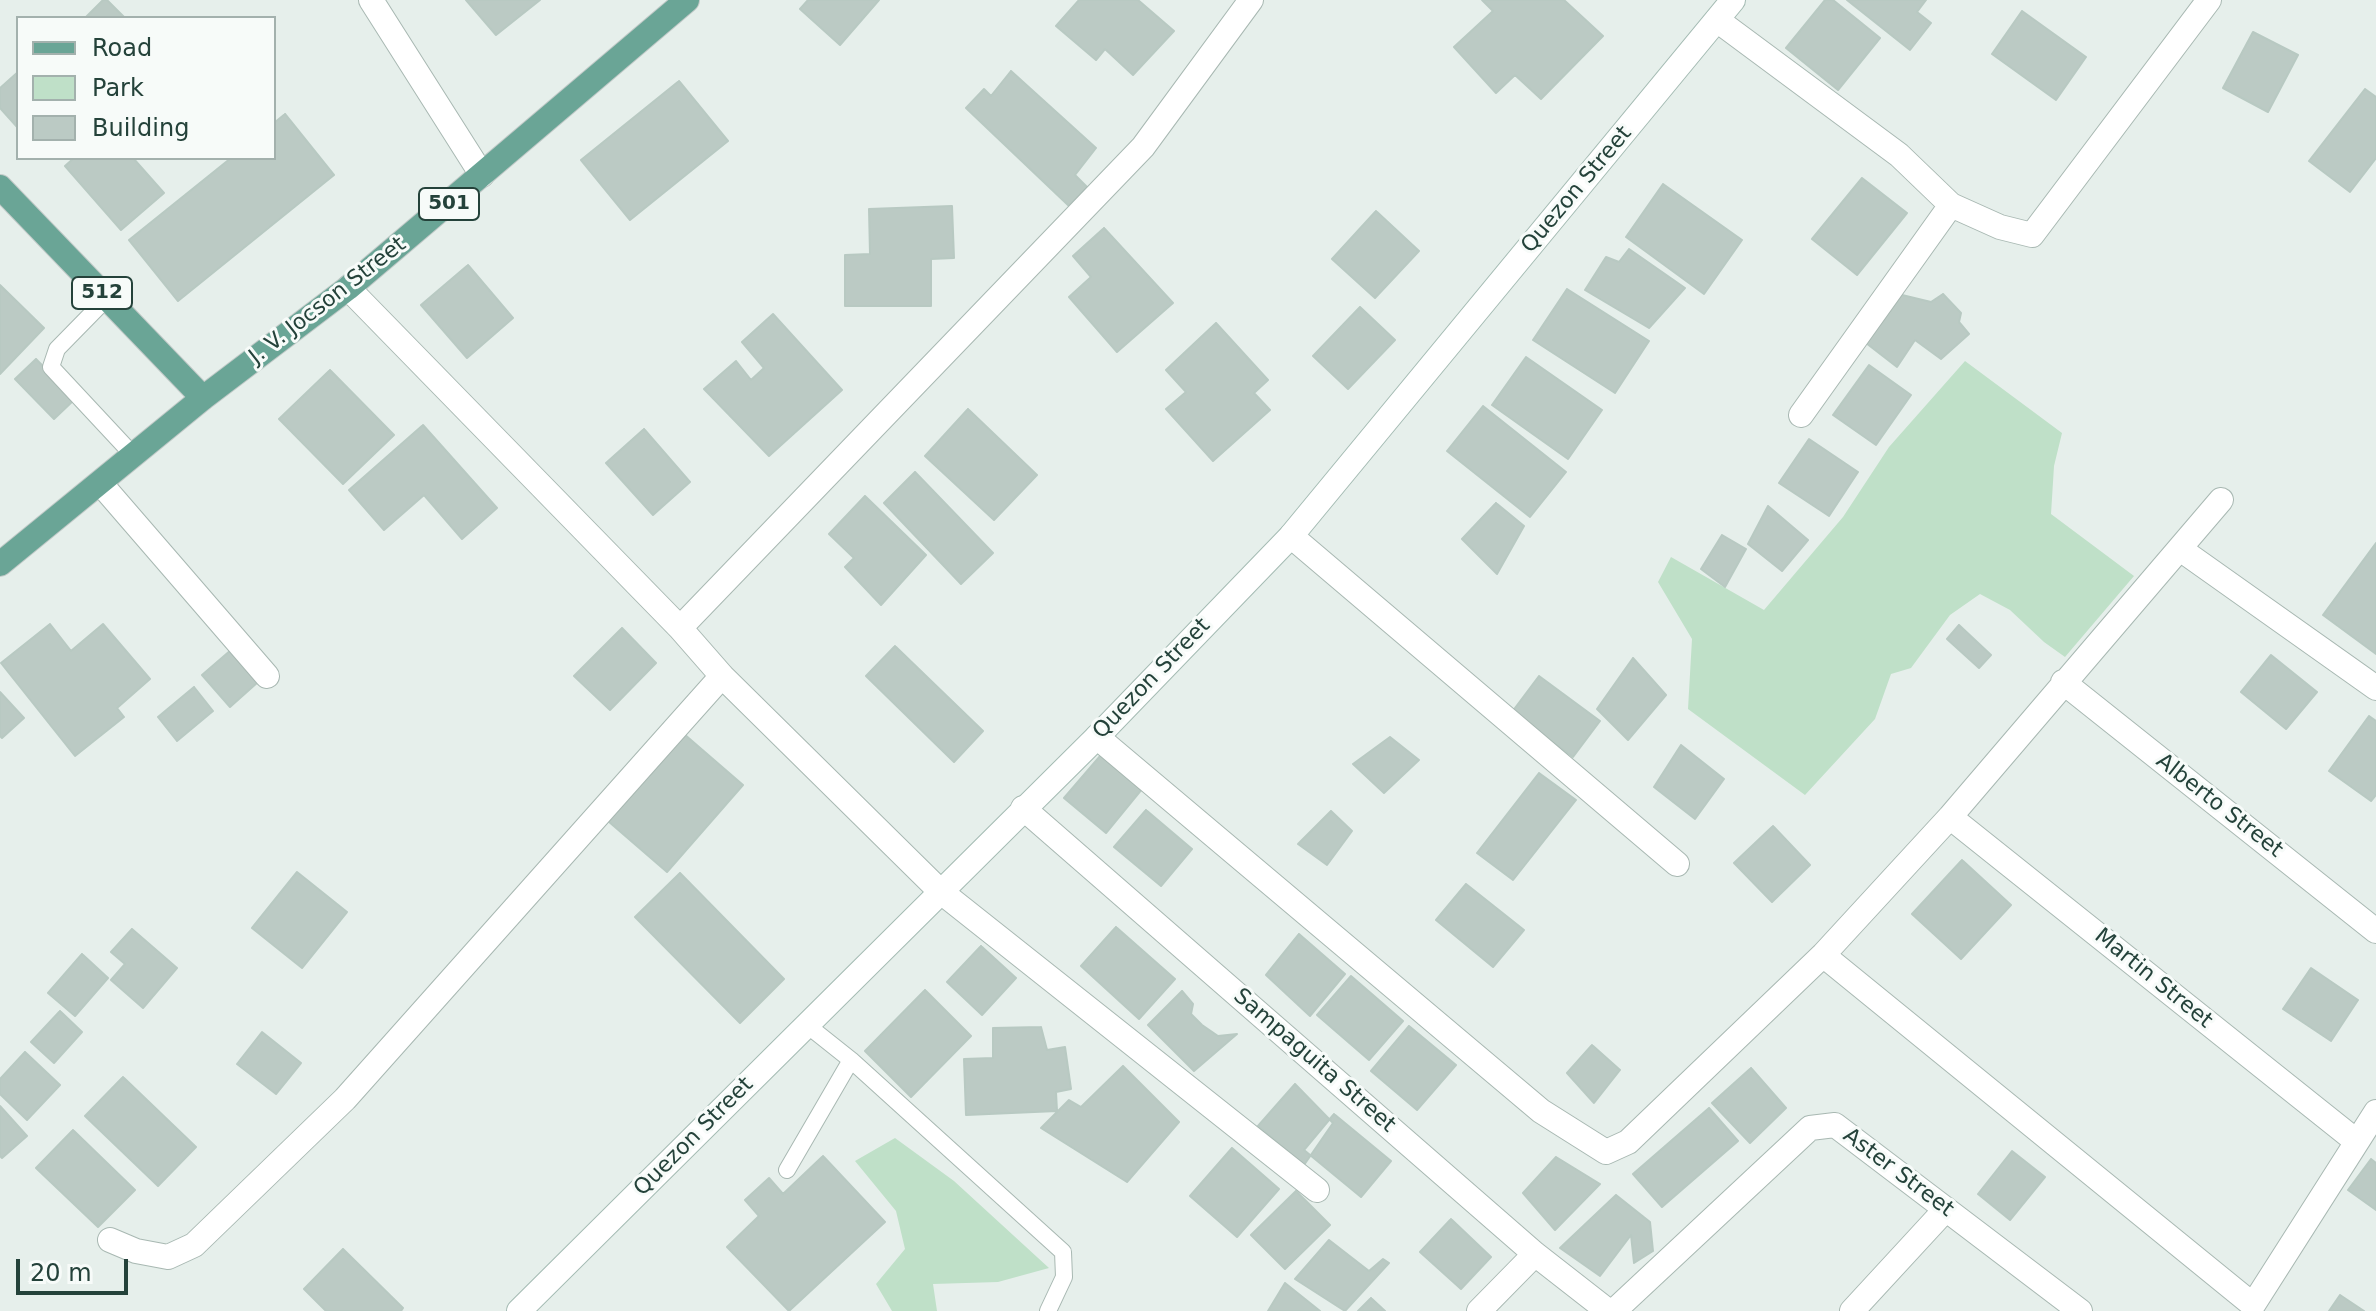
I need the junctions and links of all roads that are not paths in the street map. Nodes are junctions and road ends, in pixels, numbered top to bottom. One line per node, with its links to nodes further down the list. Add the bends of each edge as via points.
1 (371, 0): 7 (street)
2 (687, 0): 7 (main road, J. V. Jocson Street / 501)
3 (1251, 0): 20 (street, via 1143,147)
4 (1733, 0): 6 (street, Quezon Street)
5 (2209, 0): 9 (street, via 2032,235)
6 (1717, 20): 9 (street, via 1899,155); 17 (street, Quezon Street)
7 (482, 175): 10 (main road, J. V. Jocson Street / 501)
8 (0, 187): 11 (main road, 512)
9 (1951, 205): 13 (street)
10 (348, 288): 12 (main road, J. V. Jocson Street / 501); 20 (street)
11 (107, 298): 12 (main road, 512); 14 (lane, via 57,349 51,367)
12 (203, 398): 14 (main road, J. V. Jocson Street / 501)
13 (1801, 415)
14 (134, 456): 15 (main road, J. V. Jocson Street / 501)
15 (101, 484): 19 (main road, J. V. Jocson Street / 501); 21 (street)
16 (2221, 500): 18 (street)
17 (1291, 536): 25 (street, Quezon Street); 28 (street)
18 (2180, 549): 23 (street); 24 (street)
19 (0, 564)
20 (680, 628): 22 (street)
21 (267, 676)
22 (722, 676): 29 (street); 39 (street, via 345,1099 194,1245 168,1257)
23 (2063, 682): 27 (street); 30 (street, Alberto Street)
24 (2376, 688)
25 (1097, 737): 26 (street, Quezon Street); 31 (street, via 1541,1111 1606,1152 1628,1142)
26 (1023, 808): 29 (street, Quezon Street); 40 (street, Sampaguita Street)
27 (1950, 817): 31 (street); 35 (street, Martin Street)
28 (1677, 864)
29 (940, 891): 32 (street, Quezon Street); 37 (street)
30 (2376, 931)
31 (1823, 955): 35 (street, via 2253,1305)
32 (807, 1025): 33 (lane); 41 (street, Quezon Street)
33 (851, 1060): 36 (lane); 42 (lane, via 1063,1252 1064,1277)
34 (2376, 1112): 35 (street)
35 (2356, 1141)
36 (787, 1170)
37 (1317, 1190)
38 (1946, 1209): 45 (street, Aster Street, via 1835,1125 1810,1128); 46 (street); 47 (street, Aster Street)
39 (110, 1240)
40 (1535, 1254): 43 (street); 44 (street, Sampaguita Street)
41 (519, 1311)
42 (1048, 1311)
43 (1479, 1311)
44 (1608, 1311)
45 (1614, 1311)
46 (1852, 1311)
47 (2079, 1311)

